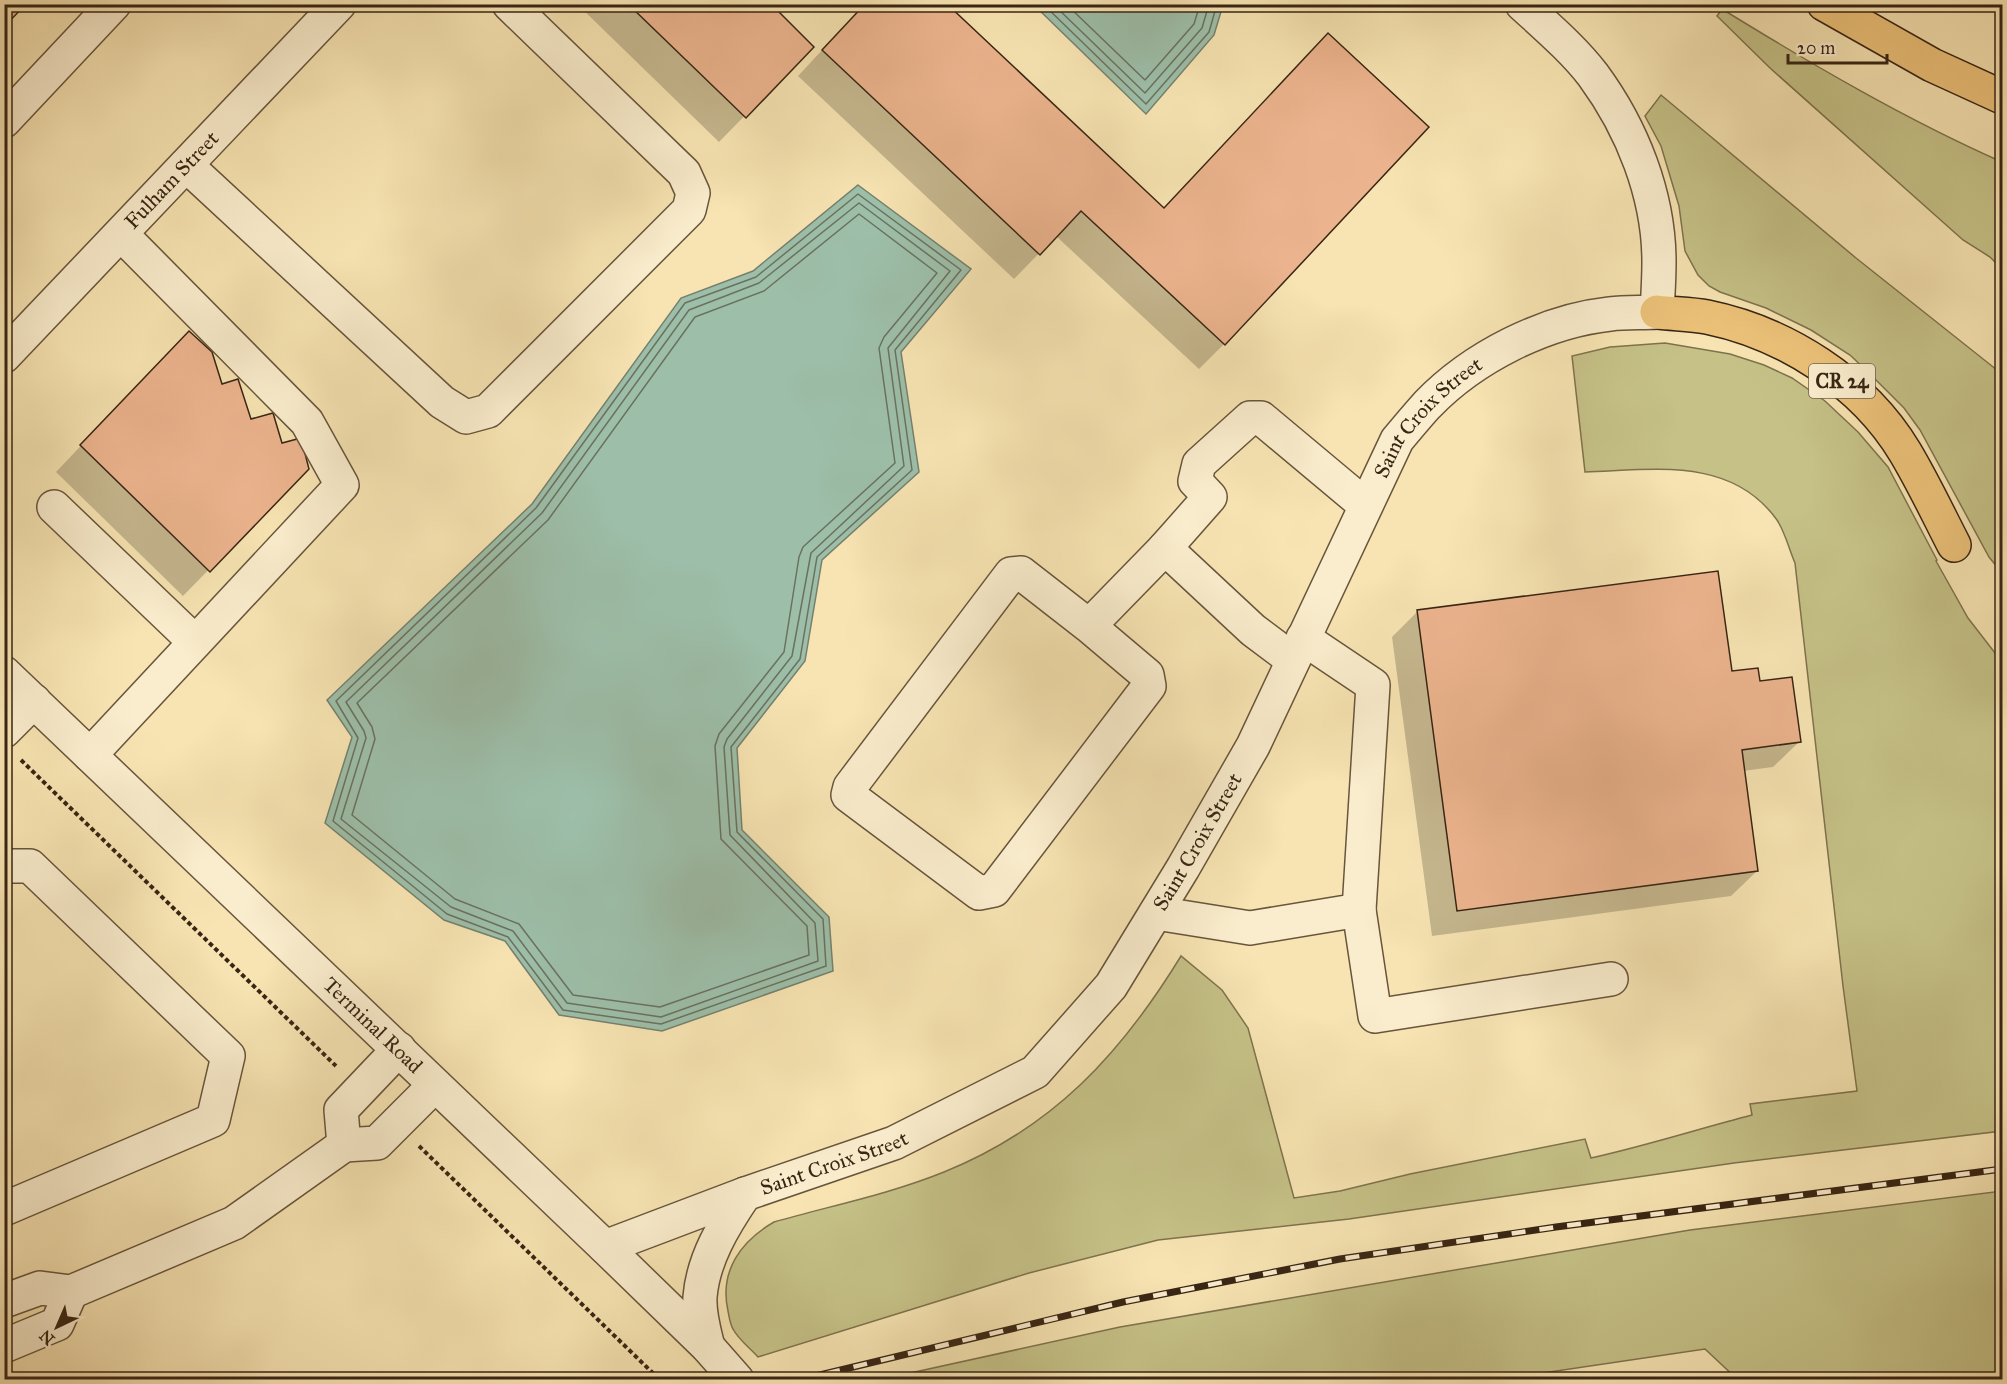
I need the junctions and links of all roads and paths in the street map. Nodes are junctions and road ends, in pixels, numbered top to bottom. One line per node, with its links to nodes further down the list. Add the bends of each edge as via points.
1 (114, 4): 7 (street)
2 (339, 4): 8 (street, Fulham Street)
3 (509, 4): 8 (street, via 684,173 693,193 689,210 488,411 466,417 442,402)
4 (1522, 4): 10 (street, via 1593,75 1620,116 1641,164 1655,214 1659,261)
5 (1824, 4): 6 (highway, via 1932,65)
6 (2002, 97)
7 (4, 121)
8 (186, 165): 9 (street, Fulham Street)
9 (121, 234): 11 (street, Fulham Street); 17 (street, via 308,423 342,485)
10 (1657, 312): 12 (street, Saint Croix Street / CR 24, via 1609,314 1556,325 1511,343 1466,371 1428,404 1397,440); 14 (highway, CR 24, via 1706,317 1750,330 1795,349 1836,376 1873,410 1905,451)
11 (4, 356)
12 (1365, 506): 15 (street, via 1261,418 1250,418 1199,464 1195,481 1210,497); 18 (street, Saint Croix Street / CR 24)
13 (54, 507): 17 (street)
14 (1954, 545)
15 (1165, 548): 16 (street); 18 (street, via 1252,630)
16 (1089, 626): 16 (street, via 1147,675 1149,686 994,890 979,894 848,795 850,787 1011,574 1021,573)
17 (195, 642): 22 (street)
18 (1298, 649): 24 (street, via 1373,685); 25 (street, Saint Croix Street / CR 24, via 1253,746)
19 (4, 673): 20 (street, Terminal Road)
20 (34, 701): 21 (street); 22 (street, Terminal Road)
21 (9, 742): 29 (path)
22 (90, 755): 27 (street, Terminal Road)
23 (4, 866): 33 (street, via 30,866 228,1056 213,1120)
24 (1359, 910): 25 (street, via 1250,928); 26 (street, via 1375,1016)
25 (1156, 913): 32 (street, Saint Croix Street / CR 24, via 1111,986 1035,1072 894,1143)
26 (1611, 979)
27 (399, 1049): 28 (street, Terminal Road); 29 (street)
28 (435, 1085): 30 (street); 34 (street, Terminal Road)
29 (361, 1090): 31 (street, via 341,1110)
30 (396, 1124): 31 (street, via 377,1143); 39 (path)
31 (344, 1145): 35 (street, via 234,1223)
32 (745, 1194): 34 (street, Saint Croix Street / CR 24); 38 (street, via 725,1223 706,1271 700,1296)
33 (4, 1209)
34 (605, 1247): 38 (street, Terminal Road)
35 (71, 1292): 36 (street, via 40,1288); 37 (street, via 57,1324)
36 (4, 1301)
37 (4, 1346)
38 (708, 1347): 40 (street, Terminal Road)
39 (660, 1380)
40 (737, 1380)

